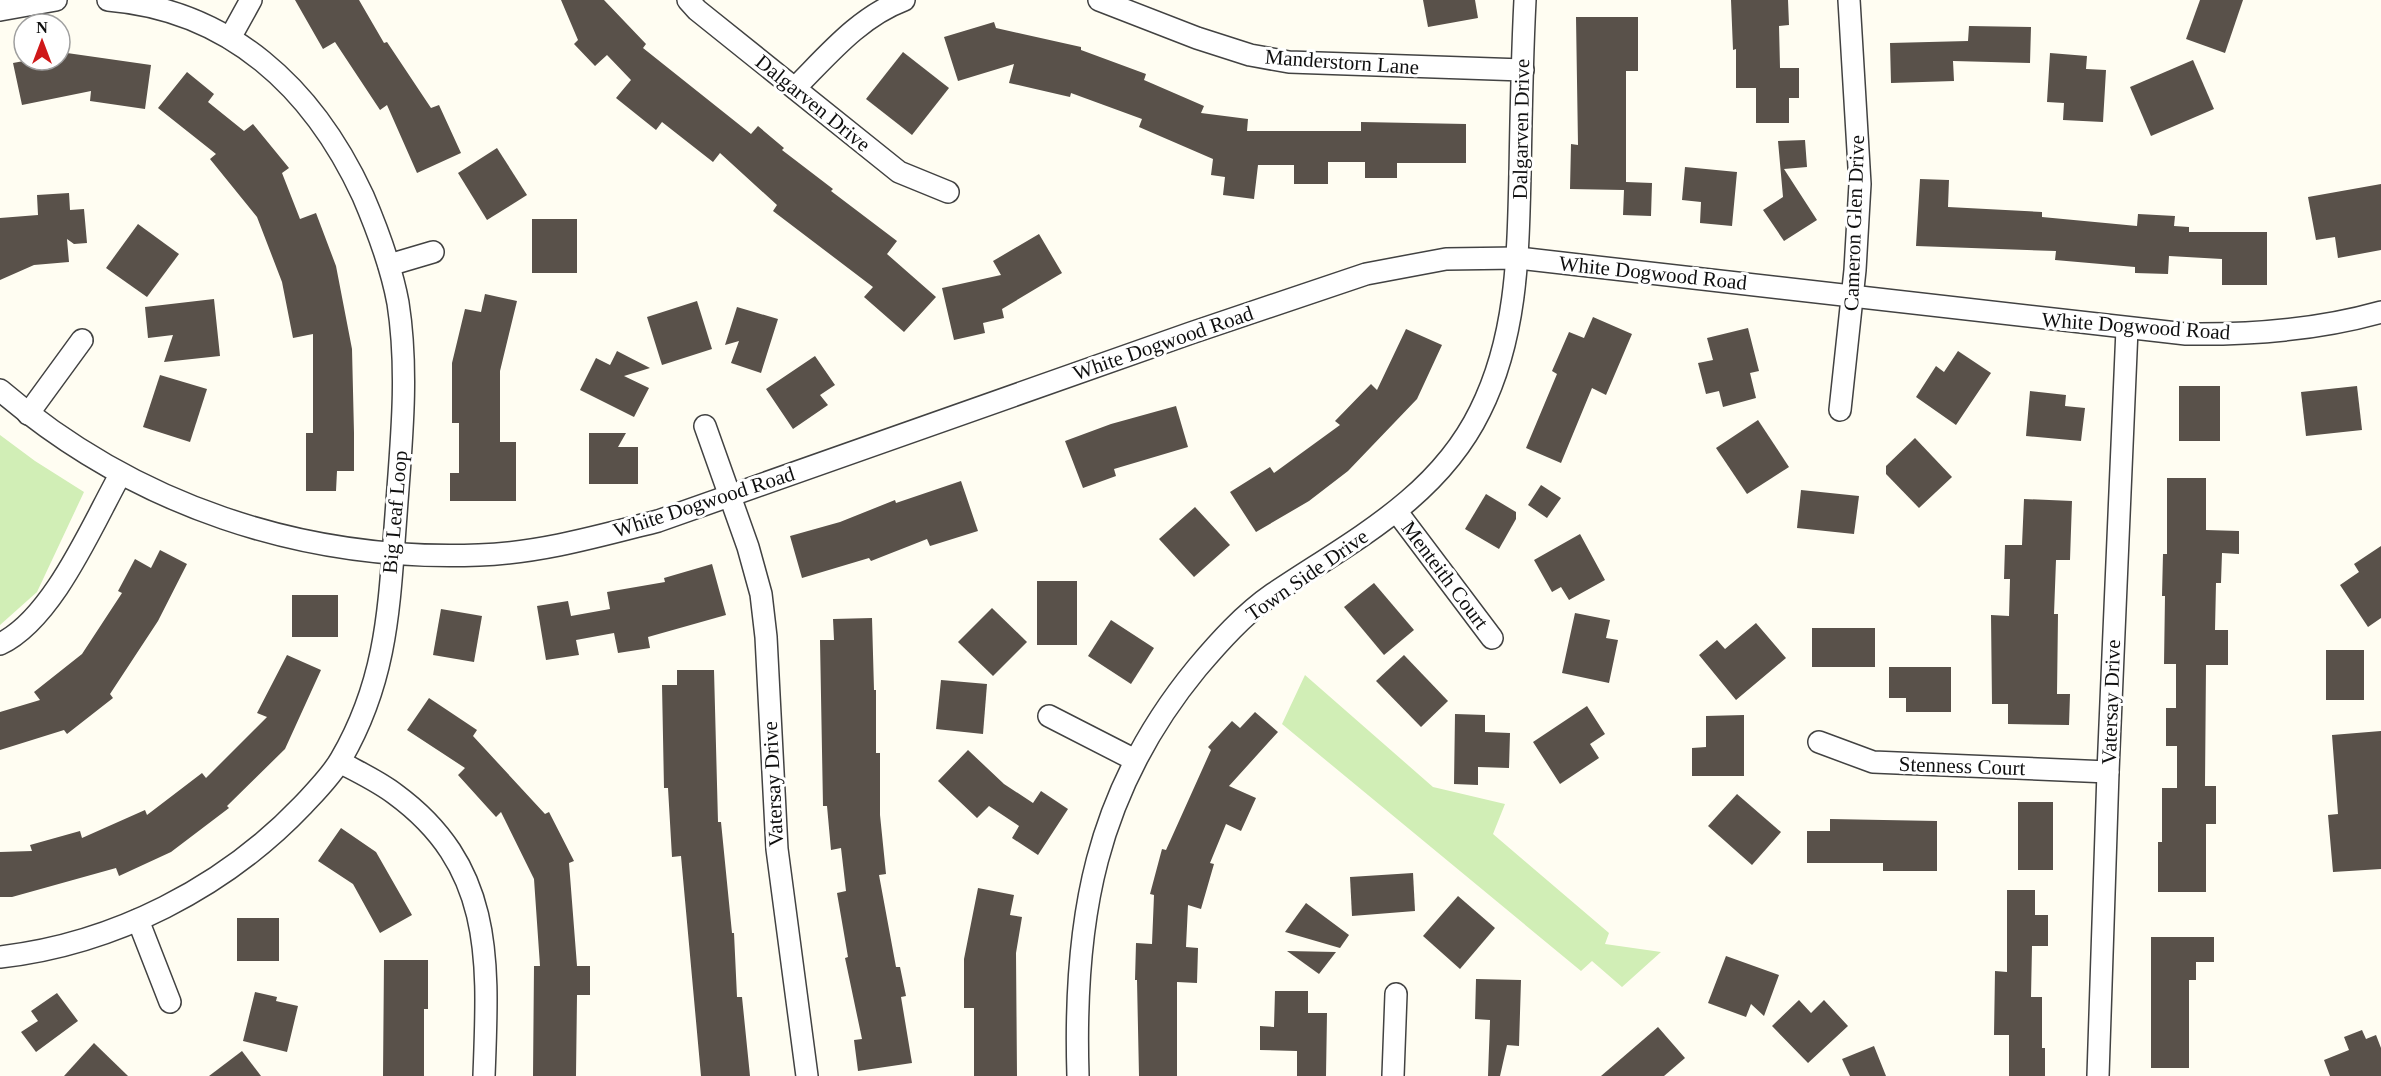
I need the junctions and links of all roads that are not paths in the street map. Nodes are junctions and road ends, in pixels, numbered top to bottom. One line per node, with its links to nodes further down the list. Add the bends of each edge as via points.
1 (56, 0): 9 (street)
2 (108, 0): 10 (street, Big Leaf Loop, via 171,12)
3 (251, 0): 10 (street)
4 (688, 0): 12 (street, Dalgarven Drive)
5 (904, 0): 12 (street, via 880,11 853,31)
6 (1099, 0): 11 (street, Manderstorn Lane, via 1197,38 1250,55 1289,62)
7 (1525, 0): 11 (street, Dalgarven Drive)
8 (1849, 0): 17 (street, Cameron Glen Drive, via 1860,184)
9 (0, 10)
10 (230, 38): 16 (street, Big Leaf Loop, via 307,103 328,130 372,217)
11 (1523, 70): 15 (street, Dalgarven Drive)
12 (795, 88): 13 (street, Dalgarven Drive, via 898,172)
13 (948, 192)
14 (434, 252): 16 (street)
15 (1518, 258): 17 (street, White Dogwood Road); 26 (street, White Dogwood Road, via 1446,259 1366,274); 27 (street, Town Side Drive, via 1508,336 1479,414 1444,465)
16 (389, 265): 28 (street, Big Leaf Loop, via 398,302 404,365)
17 (1852, 297): 19 (street, White Dogwood Road); 22 (street, Cameron Glen Drive)
18 (2381, 312): 19 (street, White Dogwood Road, via 2278,333 2198,334)
19 (2127, 329): 35 (street, Vatersay Drive)
20 (82, 340): 23 (street)
21 (0, 390): 23 (street, White Dogwood Road)
22 (1840, 410)
23 (28, 414): 25 (street, White Dogwood Road)
24 (705, 426): 26 (street, Vatersay Drive)
25 (120, 475): 28 (street, White Dogwood Road, via 181,502 265,531 309,542); 30 (street, via 45,605 27,625)
26 (728, 495): 28 (street, White Dogwood Road, via 658,521 575,542 479,555); 41 (street, Vatersay Drive, via 761,594 777,849)
27 (1397, 512): 29 (street, Menteith Court); 33 (street, Town Side Drive, via 1269,597 1238,624 1183,686)
28 (393, 554): 34 (street, Big Leaf Loop, via 381,662 362,717)
29 (1492, 638)
30 (0, 644)
31 (1049, 716): 33 (street)
32 (1819, 742): 35 (street, Stenness Court, via 1873,762)
33 (1135, 760): 42 (street, Town Side Drive, via 1107,828 1087,900 1076,998)
34 (340, 762): 36 (street, Big Leaf Loop, via 292,816 253,852 201,887); 40 (street, via 394,793 417,812 449,848 467,878 486,953)
35 (2108, 772): 44 (street, Vatersay Drive)
36 (138, 920): 37 (street, Big Leaf Loop, via 85,939); 39 (street)
37 (0, 957)
38 (1396, 994): 43 (street)
39 (170, 1002)
40 (484, 1076)
41 (807, 1076)
42 (1078, 1076)
43 (1393, 1076)
44 (2098, 1076)

